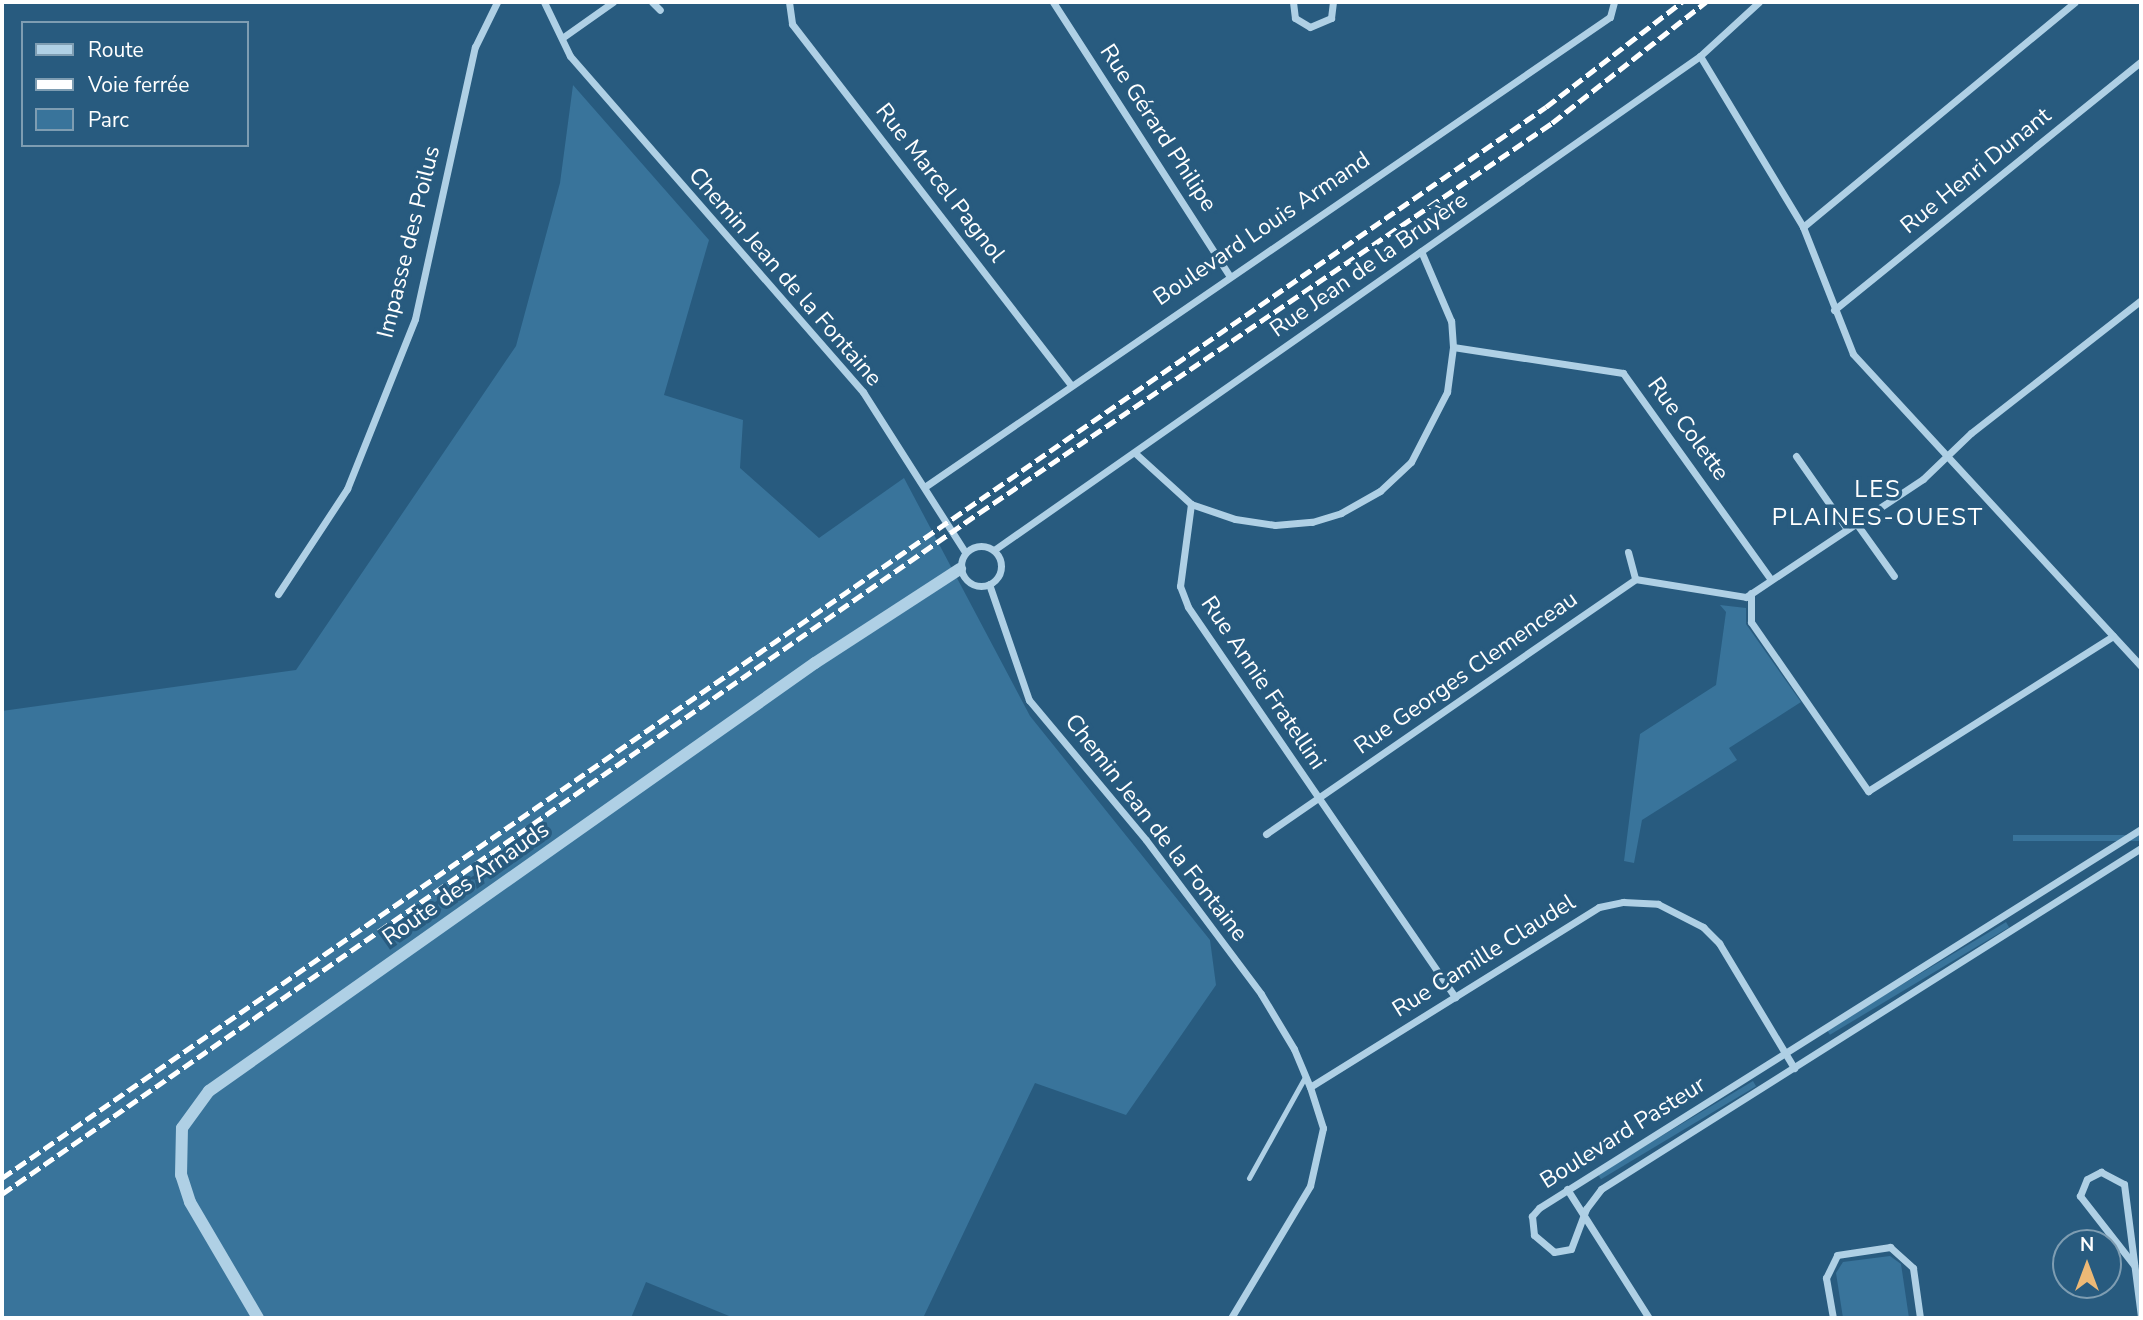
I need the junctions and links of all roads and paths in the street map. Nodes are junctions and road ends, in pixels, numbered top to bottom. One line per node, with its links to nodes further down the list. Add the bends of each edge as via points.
1 (496, 2): 39 (street, Impasse des Poilus, via 475,47 415,319 346,489)
2 (544, 2): 13 (street, Chemin Jean de la Fontaine)
3 (614, 2): 13 (street)
4 (652, 2): 12 (street)
5 (789, 2): 22 (street, Rue Marcel Pagnol, via 792,24)
6 (1053, 2): 18 (street, Rue Gérard Philipe)
7 (1293, 2): 8 (street, via 1295,18 1310,27 1331,18)
8 (1333, 2)
9 (1614, 2): 18 (street, Boulevard Louis Armand, via 1610,17)
10 (1759, 2): 14 (street, Rue Jean de la Bruyère)
11 (2075, 2): 16 (street)
12 (660, 10)
13 (562, 38): 26 (street, Chemin Jean de la Fontaine, via 570,56 668,173 863,392)
14 (1700, 56): 16 (street); 17 (street, Rue Jean de la Bruyère)
15 (2141, 61): 20 (street, Rue Henri Dunant)
16 (1803, 227): 20 (street)
17 (1422, 251): 21 (street, via 1441,290); 23 (street, Rue Jean de la Bruyère)
18 (1229, 275): 22 (street, Boulevard Louis Armand)
19 (2141, 300): 24 (street)
20 (1834, 310): 24 (street, via 1853,354)
21 (1453, 347): 27 (street, via 1447,392 1431,430 1411,462 1380,491 1341,513 1275,525 1235,519); 36 (street, Rue Colette, via 1623,373)
22 (1071, 385): 26 (street, Boulevard Louis Armand)
23 (1135, 453): 27 (street); 30 (street, Rue Jean de la Bruyère)
24 (1949, 454): 28 (street, via 1923,479); 40 (street)
25 (1796, 456): 29 (street)
26 (926, 486): 31 (street, Chemin Jean de la Fontaine)
27 (1191, 504): 43 (street, Rue Annie Fratellini, via 1180,586 1183,597)
28 (1856, 523): 29 (street); 34 (street)
29 (1847, 529): 36 (street)
30 (994, 550): 31 (street, via 976,546); 37 (street, via 1001,568)
31 (965, 552): 33 (street)
32 (1628, 552): 35 (street)
33 (960, 569): 37 (street, via 973,585); 57 (street, Route des Arnauds, via 815,663 209,1091 182,1128 181,1175 190,1202)
34 (1894, 576)
35 (1635, 579): 38 (street, via 1746,597); 43 (street, Rue Georges Clemenceau)
36 (1771, 580): 38 (street)
37 (989, 584): 50 (street, Chemin Jean de la Fontaine, via 1029,700 1146,840 1261,994)
38 (1751, 593): 40 (street, via 1751,622 1868,791)
39 (278, 594)
40 (2113, 636): 42 (street)
41 (2141, 652): 42 (street)
42 (2138, 663)
43 (1318, 798): 45 (street, Rue Georges Clemenceau); 47 (street)
44 (2141, 829): 48 (street, Boulevard Pasteur)
45 (1266, 834)
46 (2141, 848): 49 (street, Boulevard Pasteur)
47 (1455, 997): 48 (street, Rue Camille Claudel, via 1599,907 1658,904 1686,915 1720,943); 51 (street, Rue Camille Claudel)
48 (1786, 1055): 49 (street, Rue Camille Claudel); 53 (street, Boulevard Pasteur)
49 (1794, 1068): 54 (street, Boulevard Pasteur, via 1601,1189)
50 (1305, 1077): 51 (street, Chemin Jean de la Fontaine); 52 (lane)
51 (1310, 1087): 58 (street, Chemin Jean de la Fontaine, via 1323,1128 1310,1186)
52 (1249, 1178)
53 (1567, 1189): 54 (street); 54 (street, Boulevard Pasteur, via 1532,1216 1534,1235 1554,1252 1572,1250)
54 (1584, 1215): 59 (street)
55 (2134, 1265): 55 (street, via 2124,1184 2101,1172 2087,1179 2080,1196); 56 (street)
56 (2141, 1317)
57 (258, 1318)
58 (1231, 1318)
59 (1649, 1318)
60 (1833, 1318): 61 (street, via 1826,1278 1837,1255 1890,1247 1913,1268)
61 (1920, 1318)

